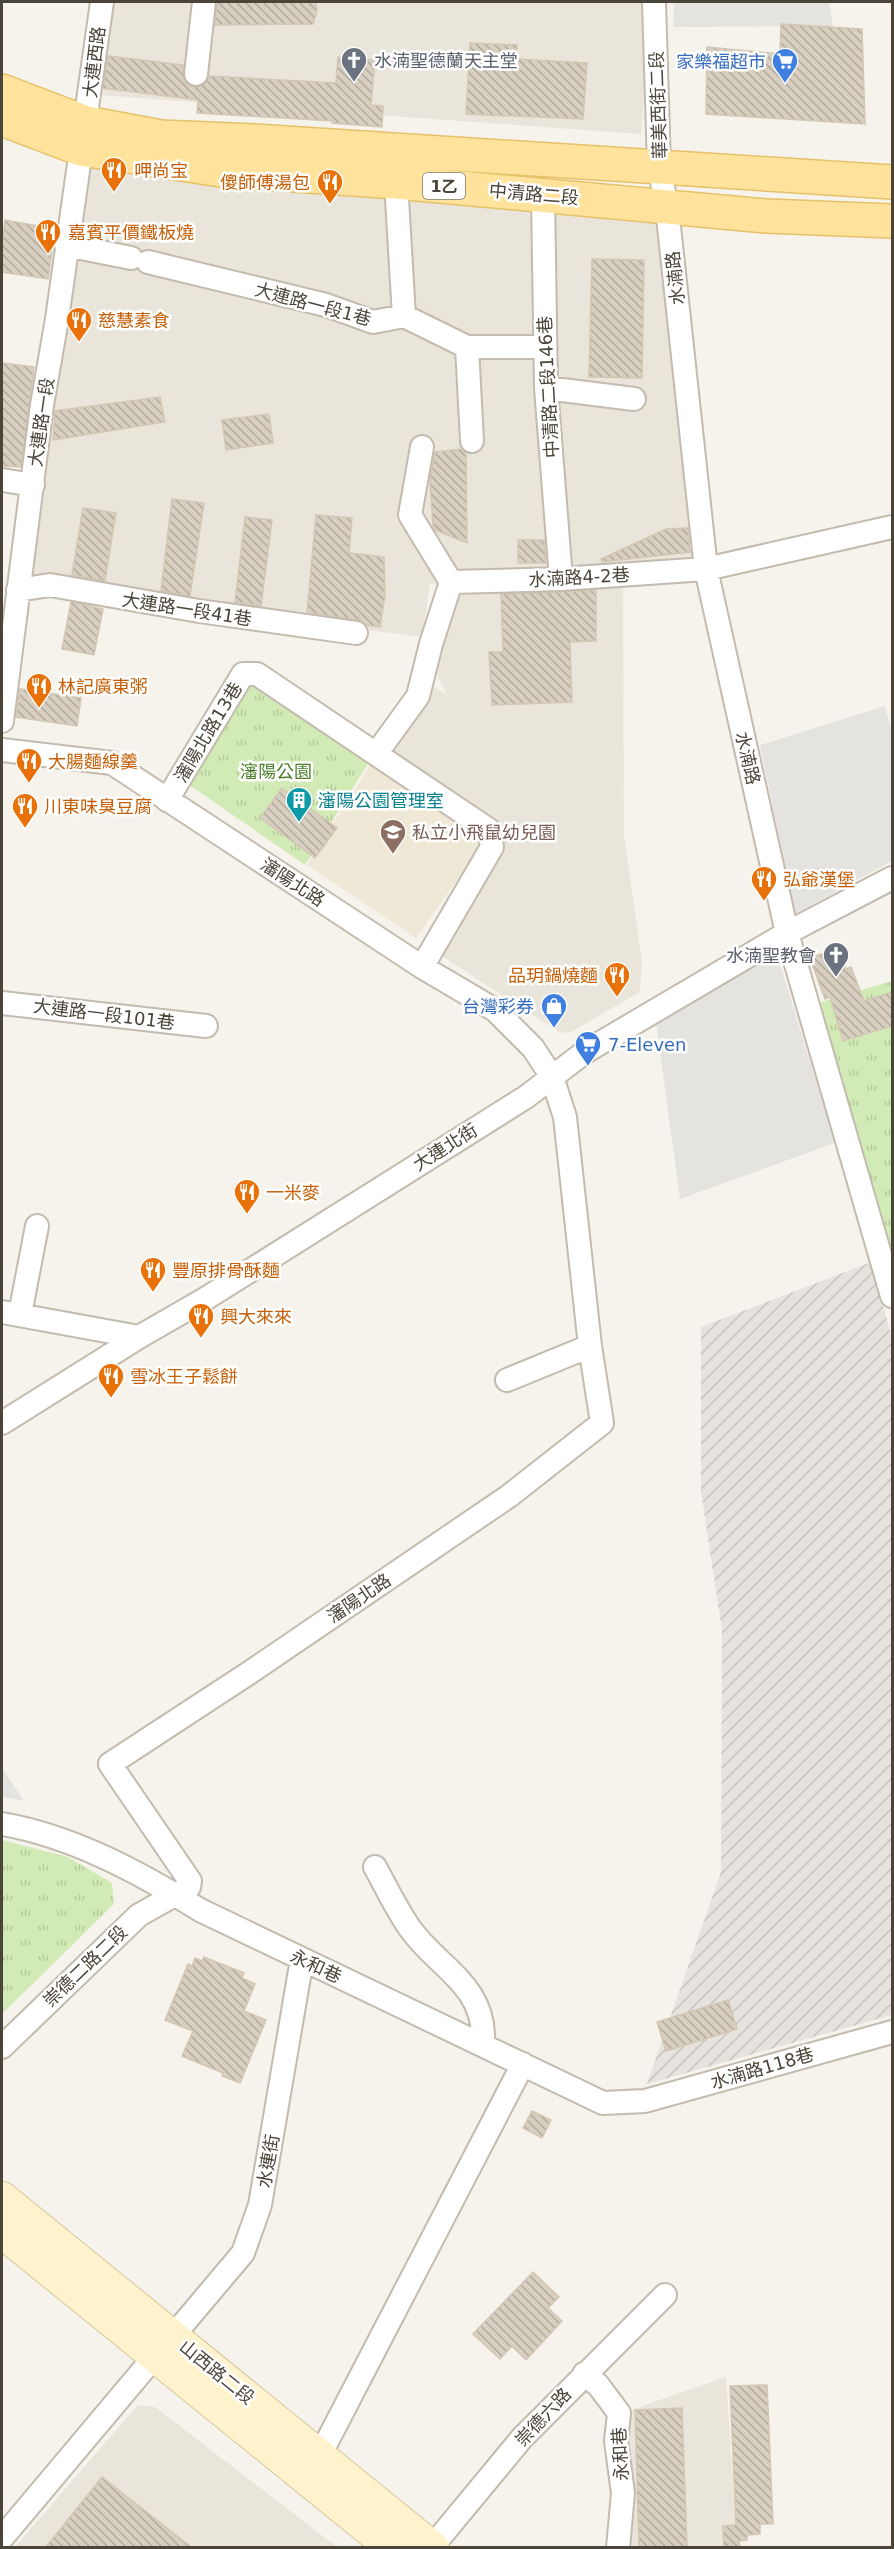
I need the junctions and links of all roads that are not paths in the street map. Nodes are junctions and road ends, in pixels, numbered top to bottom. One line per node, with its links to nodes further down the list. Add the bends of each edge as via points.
1 (102, 2): 7 (street, 大連西路)
2 (204, 2): 4 (street)
3 (654, 2): 8 (street, 華美西街二段)
4 (196, 74)
5 (2, 91): 7 (main road, 中清路二段 / 1乙)
6 (2, 119): 7 (main road, 中清路二段 / 1乙)
7 (84, 136): 8 (main road, 中清路二段 / 1乙, via 255,141); 9 (main road, 中清路二段 / 1乙, via 221,170); 14 (street, 大連路一段)
8 (659, 166): 10 (main road, 中清路二段 / 1乙); 12 (street, 華美西街二段)
9 (396, 182): 11 (main road, 中清路二段 / 1乙); 15 (street)
10 (892, 182)
11 (543, 195): 12 (main road, 中清路二段 / 1乙); 16 (street, 中清路二段146巷)
12 (667, 208): 13 (main road, 中清路二段 / 1乙); 25 (street, 水湳路)
13 (892, 221)
14 (66, 245): 15 (street, 大連路一段1巷, via 326,305 373,322); 23 (street, 大連路一段)
15 (404, 316): 17 (street)
16 (544, 346): 17 (street); 18 (street, 中清路二段146巷)
17 (467, 348): 20 (street)
18 (546, 388): 19 (street); 26 (street, 中清路二段146巷)
19 (634, 399)
20 (472, 441)
21 (422, 447): 27 (street, via 410,515)
22 (2, 480): 23 (street)
23 (33, 485): 28 (street, 大連路一段)
24 (892, 527): 25 (street, 水湳路4-2巷)
25 (706, 569): 26 (street, 水湳路4-2巷); 35 (street, 水湳路)
26 (561, 579): 27 (street, 水湳路4-2巷)
27 (451, 582): 32 (street, via 418,696)
28 (18, 590): 29 (street, 大連路一段41巷, via 50,585); 30 (street, 大連路一段)
29 (356, 633)
30 (2, 721)
31 (2, 750): 33 (street, 瀋陽北路, via 112,763)
32 (376, 754): 33 (street, 瀋陽北路13巷, via 257,674 243,674); 36 (street, 瀋陽北路13巷, via 489,830 492,847)
33 (167, 800): 36 (street, 瀋陽北路)
34 (892, 878): 35 (street, 大連北街)
35 (787, 933): 39 (street, 大連北街, via 585,1052); 41 (street, 水湳路)
36 (422, 967): 39 (street, 瀋陽北路, via 495,1010 533,1048)
37 (2, 1003): 38 (street, 大連路一段101巷)
38 (206, 1026)
39 (552, 1077): 43 (street, 大連北街, via 526,1097); 44 (street, 瀋陽北路, via 565,1117)
40 (38, 1226): 42 (street)
41 (892, 1296)
42 (11, 1313): 43 (street)
43 (139, 1337): 46 (street, 大連北街)
44 (590, 1346): 45 (street); 49 (street, 瀋陽北路, via 602,1423 509,1496 110,1764 190,1881 189,1887)
45 (507, 1380)
46 (2, 1423)
47 (2, 1824): 49 (street, 永和巷, via 33,1829 80,1847)
48 (375, 1867): 52 (street, via 410,1929 466,1986 484,2026)
49 (176, 1895): 50 (street, 永和巷); 53 (street, 崇德二路二段, via 140,1915)
50 (302, 1959): 52 (street, 永和巷); 59 (street, 水連街, via 260,2205 243,2253)
51 (892, 2032): 55 (street, 水湳路118巷)
52 (483, 2043): 54 (street, 永和巷)
53 (2, 2047)
54 (524, 2064): 55 (street, 永和巷, via 603,2103); 61 (street)
55 (632, 2102)
56 (2, 2198): 59 (street, 山西路二段)
57 (2, 2232): 59 (street, 山西路二段)
58 (665, 2295): 60 (street, 崇德六路)
59 (164, 2346): 61 (street, 山西路二段); 62 (street, 水連街); 63 (street, 山西路二段)
60 (584, 2374): 64 (street, 崇德六路, via 522,2438); 65 (street, 永和巷, via 598,2385 619,2413 616,2440 622,2493)
61 (320, 2455): 64 (street, 山西路二段)
62 (2, 2538)
63 (392, 2547)
64 (431, 2547)
65 (618, 2547)

